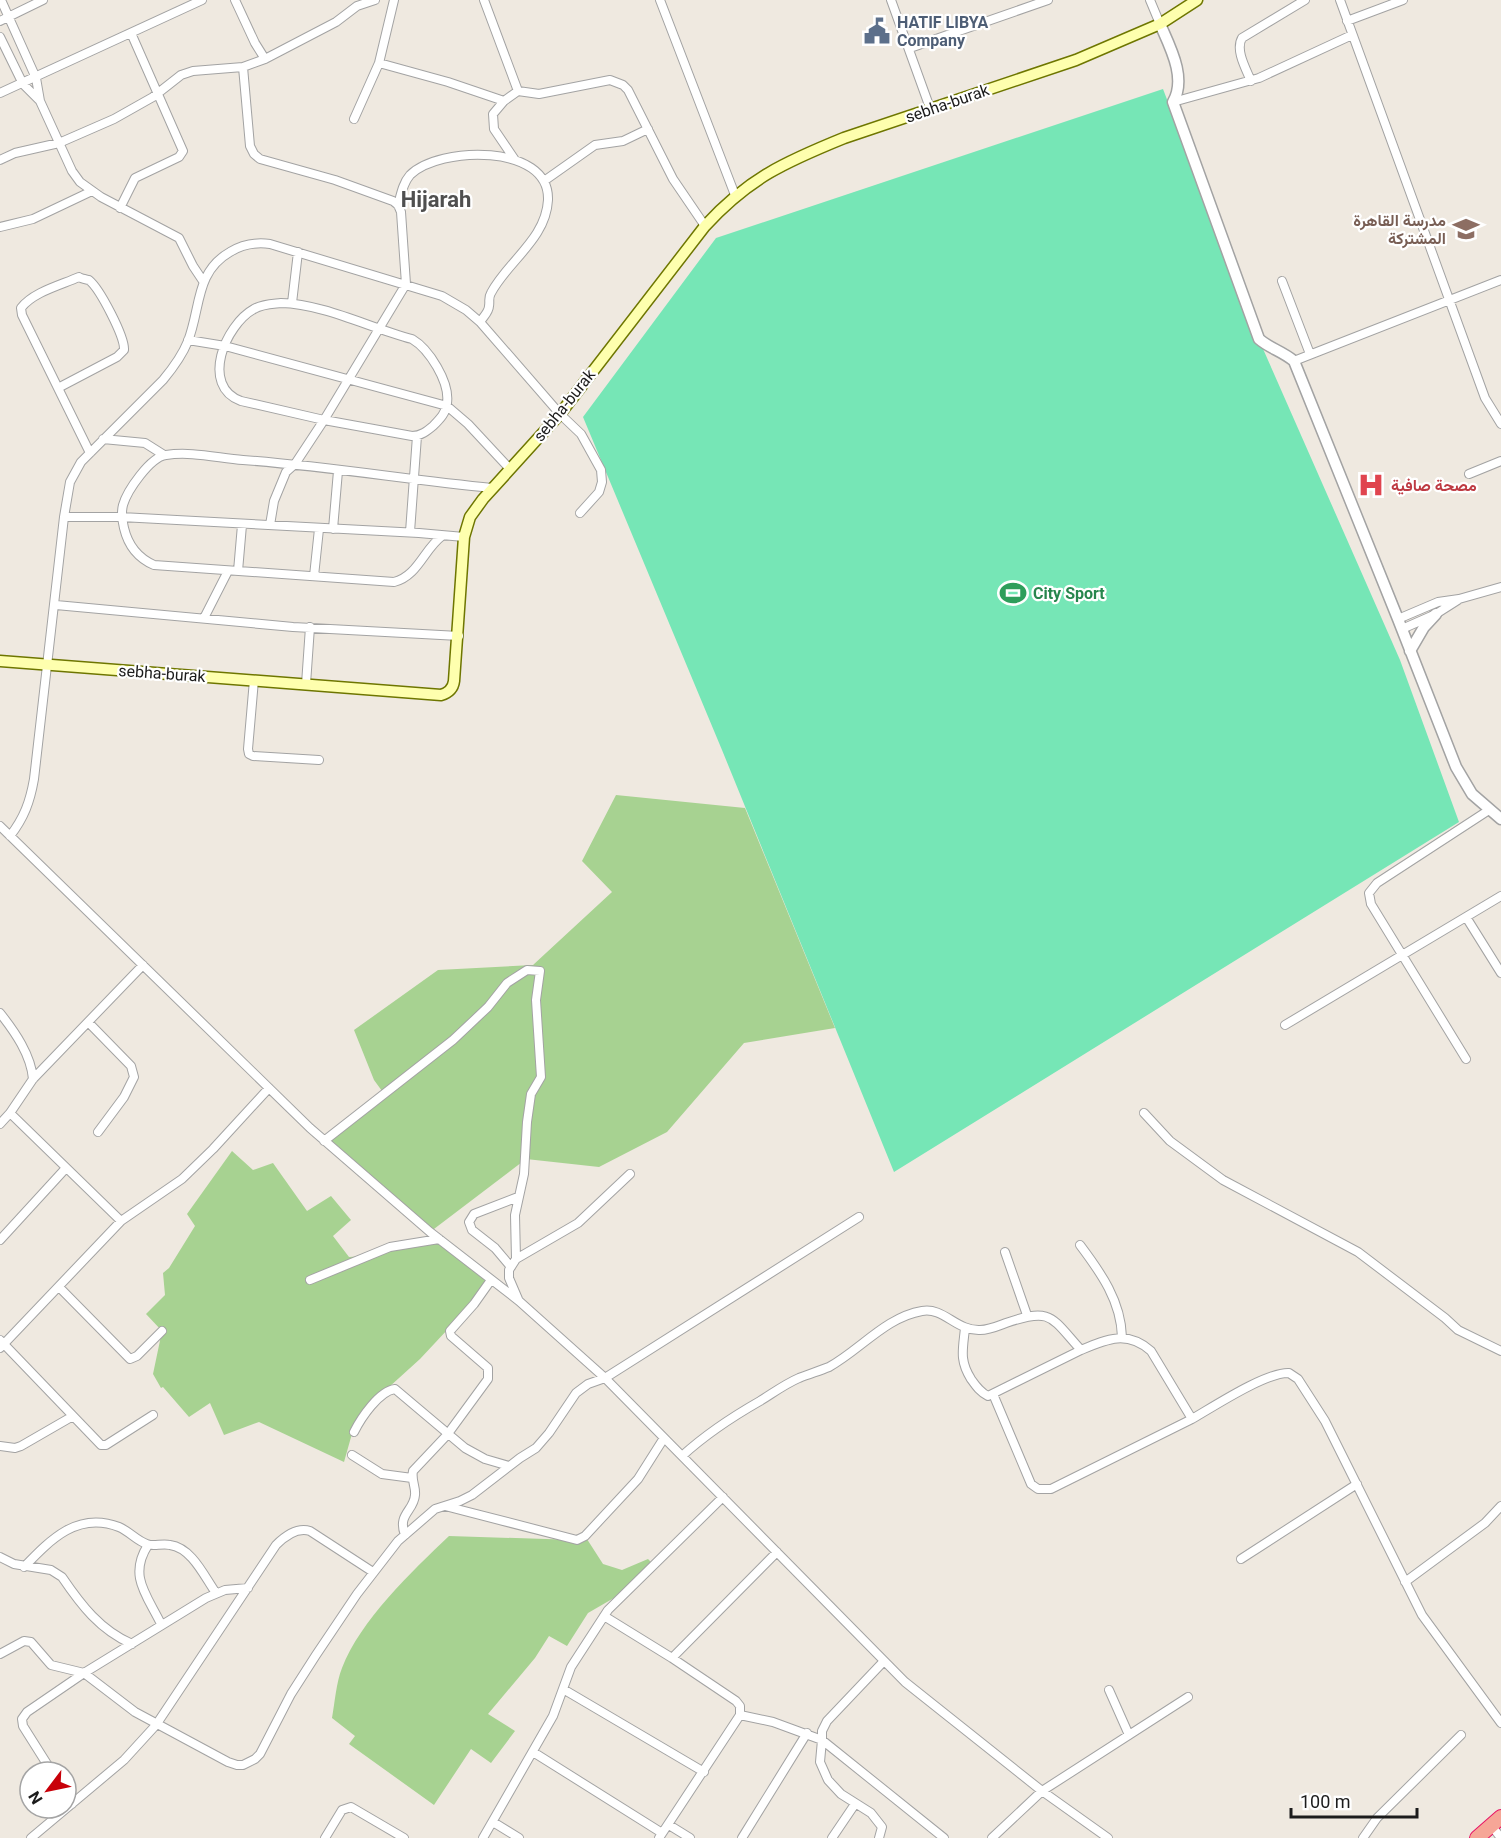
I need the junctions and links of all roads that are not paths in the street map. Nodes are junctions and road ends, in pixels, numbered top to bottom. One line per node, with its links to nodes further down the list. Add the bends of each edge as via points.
1 (1, 0): 17 (street)
2 (43, 0): 17 (street)
3 (201, 0): 21 (street)
4 (235, 0): 25 (street)
5 (375, 0): 16 (street)
6 (394, 0): 26 (street)
7 (484, 0): 31 (street)
8 (660, 0): 45 (street)
9 (891, 0): 24 (street)
10 (1048, 0): 24 (street)
11 (1150, 0): 20 (street)
12 (1197, 0): 20 (main road, sebha-burak)
13 (1305, 0): 29 (street, via 1242,38 1240,52)
14 (1340, 0): 19 (street)
15 (1403, 0): 19 (street)
16 (357, 3): 25 (street, via 336,22)
17 (9, 17): 18 (street); 28 (street)
18 (0, 21)
19 (1347, 21): 22 (street)
20 (1160, 24): 36 (street, via 1176,69 1179,88); 37 (main road, sebha-burak, via 1076,60)
21 (131, 33): 28 (street); 33 (street)
22 (1352, 35): 29 (street); 55 (street)
23 (0, 37): 30 (street)
24 (910, 48): 37 (street)
25 (265, 59): 27 (street)
26 (379, 63): 35 (street); 38 (street)
27 (243, 67): 33 (street, via 193,71); 46 (street, via 254,154)
28 (36, 78): 30 (street); 34 (street)
29 (1251, 81): 36 (street)
30 (22, 84): 32 (street); 34 (street)
31 (518, 91): 35 (street); 39 (street, via 539,94 615,80 627,90)
32 (0, 93)
33 (157, 94): 40 (street, via 114,119); 47 (street, via 182,154 135,178)
34 (40, 101): 40 (street)
35 (504, 101): 42 (street, via 494,114 494,129)
36 (1173, 102): 62 (street, via 1259,339)
37 (930, 108): 45 (main road, sebha-burak, via 799,156)
38 (354, 119)
39 (648, 129): 43 (street, via 623,141 595,145); 48 (street, via 673,178)
40 (59, 143): 41 (street); 44 (street, via 72,171)
41 (0, 160)
42 (515, 160): 43 (street, via 536,170); 46 (street, via 472,155 448,158 411,174)
43 (544, 181): 57 (street, via 548,199 541,223 529,245 490,294 489,309)
44 (92, 191): 47 (street); 49 (street, via 33,219)
45 (735, 195): 48 (main road, sebha-burak)
46 (398, 205): 54 (street)
47 (120, 208): 52 (street, via 179,238)
48 (705, 226): 66 (main road, sebha-burak)
49 (0, 227)
50 (298, 252): 52 (street, via 248,243 219,258); 54 (street); 56 (street)
51 (1501, 280): 55 (street)
52 (204, 281): 59 (street)
53 (1282, 281): 61 (street)
54 (406, 284): 57 (street, via 455,302); 58 (street)
55 (1449, 300): 61 (street); 68 (street, via 1485,398)
56 (291, 303): 58 (street); 60 (street, via 253,309 238,323)
57 (480, 322): 66 (street)
58 (378, 329): 63 (street); 65 (street, via 412,339 425,348 444,384)
59 (188, 340): 60 (street); 70 (street, via 163,380)
60 (225, 346): 63 (street); 67 (street, via 220,379 232,396)
61 (1310, 354): 62 (street)
62 (1294, 361): 98 (street)
63 (347, 380): 65 (street); 67 (street)
64 (58, 388): 64 (street, via 124,350 112,315 88,280 79,277 21,308); 71 (street)
65 (447, 406): 69 (street, via 442,417); 75 (street)
66 (560, 414): 75 (main road, sebha-burak); 80 (street, via 581,434 601,470 599,492)
67 (324, 420): 69 (street); 74 (street)
68 (1501, 424)
69 (417, 436): 78 (street)
70 (103, 440): 71 (street); 72 (street, via 145,442)
71 (90, 453): 81 (street, via 72,475)
72 (164, 455): 74 (street); 82 (street, via 130,488)
73 (1501, 461): 77 (street)
74 (295, 464): 76 (street); 84 (street, via 286,472 276,494)
75 (510, 469): 79 (main road, sebha-burak)
76 (338, 471): 78 (street); 86 (street)
77 (1469, 474)
78 (413, 480): 79 (street); 87 (street)
79 (492, 489): 89 (main road, sebha-burak, via 470,517)
80 (580, 513)
81 (64, 517): 82 (street); 95 (street)
82 (121, 517): 83 (street); 90 (street, via 131,547 150,563)
83 (242, 525): 84 (street); 91 (street)
84 (270, 525): 85 (street)
85 (319, 529): 86 (street); 92 (street)
86 (333, 529): 87 (street)
87 (410, 532): 88 (street)
88 (442, 536): 89 (street); 92 (street, via 432,543 414,569 397,581)
89 (464, 537): 100 (main road, sebha-burak)
90 (228, 571): 91 (street); 97 (street)
91 (238, 571): 92 (street)
92 (314, 576)
93 (1501, 587): 94 (street)
94 (1460, 600): 96 (street); 98 (street, via 1437,602)
95 (56, 605): 97 (street); 103 (street)
96 (1436, 614): 98 (street); 101 (street)
97 (204, 618): 99 (street)
98 (1400, 624): 101 (street)
99 (310, 627): 100 (street); 105 (street)
100 (459, 636): 105 (main road, sebha-burak, via 453,686 441,695)
101 (1410, 651): 107 (street, via 1456,767 1472,794)
102 (0, 661): 103 (main road, sebha-burak)
103 (48, 666): 104 (main road, sebha-burak); 110 (street, via 30,801)
104 (254, 680): 105 (main road, sebha-burak); 106 (street, via 249,754)
105 (306, 684)
106 (319, 760)
107 (1490, 810): 108 (street); 113 (street, via 1371,889 1371,904)
108 (1501, 819)
109 (0, 826): 110 (street)
110 (10, 836): 114 (street)
111 (1501, 896): 112 (street)
112 (1466, 917): 113 (street); 115 (street)
113 (1402, 956): 119 (street); 120 (street)
114 (143, 965): 117 (street); 122 (street)
115 (1501, 973)
116 (0, 1013): 118 (street)
117 (88, 1022): 121 (street); 126 (street, via 134,1072 133,1082)
118 (4, 1023): 121 (street, via 28,1058)
119 (1285, 1025)
120 (1466, 1059)
121 (33, 1080): 123 (street)
122 (269, 1088): 127 (street); 132 (street, via 182,1179)
123 (10, 1113): 125 (street); 128 (street)
124 (1144, 1113): 148 (street, via 1170,1141 1223,1180 1358,1252 1458,1330)
125 (0, 1124)
126 (98, 1132)
127 (324, 1141): 130 (street, via 453,1040 507,983 527,970 540,970 536,1000 541,1077 531,1094 525,1166); 133 (street)
128 (66, 1168): 132 (street); 134 (street)
129 (630, 1174): 137 (street, via 578,1223)
130 (518, 1197): 137 (street); 137 (street, via 474,1214 469,1222 472,1230)
131 (859, 1217): 149 (street)
132 (121, 1221): 140 (street)
133 (439, 1239): 138 (street, via 390,1247); 139 (street)
134 (0, 1240)
135 (1080, 1245): 145 (street, via 1116,1302)
136 (1005, 1252): 142 (street)
137 (513, 1263): 141 (street, via 509,1278)
138 (310, 1280)
139 (491, 1280): 141 (street); 155 (street, via 450,1331 489,1372 488,1379)
140 (58, 1287): 144 (street, via 130,1359); 146 (street)
141 (519, 1301): 149 (street)
142 (1027, 1315): 143 (street, via 983,1330); 147 (street, via 1048,1316)
143 (965, 1328): 150 (street, via 964,1365 982,1392); 159 (street, via 930,1310 904,1316 828,1367 798,1379 730,1418)
144 (162, 1331)
145 (1122, 1337): 147 (street); 153 (street, via 1142,1342 1151,1351)
146 (1, 1344): 152 (street)
147 (1081, 1350): 150 (street)
148 (1501, 1351)
149 (605, 1378): 156 (street); 160 (street, via 580,1390 540,1445)
150 (993, 1394): 153 (street, via 1031,1484 1043,1490)
151 (153, 1415): 152 (street, via 103,1445)
152 (73, 1416): 157 (street, via 21,1446)
153 (1192, 1419): 162 (street, via 1278,1374 1289,1373 1311,1397)
154 (354, 1431): 155 (street, via 365,1413 392,1389)
155 (447, 1435): 160 (street, via 474,1454); 161 (street, via 415,1468)
156 (664, 1438): 159 (street); 164 (street, via 638,1479 577,1540)
157 (0, 1446)
158 (352, 1455): 161 (street, via 378,1472)
159 (682, 1456): 163 (street)
160 (509, 1466): 164 (street, via 472,1495)
161 (412, 1479): 166 (street, via 415,1496 403,1521)
162 (1357, 1484): 170 (street); 173 (street)
163 (723, 1497): 168 (street); 176 (street)
164 (443, 1505): 166 (street)
165 (1501, 1506): 173 (street, via 1485,1523)
166 (405, 1535): 172 (street)
167 (148, 1545): 171 (street, via 123,1529 91,1521 56,1537); 175 (street, via 168,1544 187,1553); 177 (street, via 139,1562 138,1575)
168 (777, 1552): 180 (street); 181 (street)
169 (0, 1557): 171 (street)
170 (1241, 1559)
171 (24, 1567): 178 (street, via 56,1572 92,1617)
172 (373, 1572): 174 (street, via 305,1529 278,1542); 188 (street, via 316,1655 255,1759 237,1765)
173 (1405, 1582): 187 (street, via 1422,1615)
174 (248, 1588): 175 (street); 188 (street)
175 (216, 1593): 177 (street)
176 (604, 1616): 180 (street); 183 (street, via 571,1667)
177 (161, 1624): 178 (street)
178 (132, 1644): 182 (street)
179 (0, 1654): 182 (street, via 24,1641 31,1642 51,1665)
180 (672, 1658): 186 (street, via 736,1701)
181 (884, 1661): 192 (street, via 827,1721); 196 (street)
182 (84, 1673): 188 (street); 194 (street, via 29,1710 22,1719)
183 (563, 1689): 193 (street); 195 (street)
184 (1109, 1690): 190 (street)
185 (1188, 1697): 190 (street)
186 (741, 1715): 189 (street); 195 (street)
187 (1501, 1723)
188 (156, 1725): 197 (street, via 124,1760)
189 (807, 1733): 192 (street); 210 (street)
190 (1129, 1735): 196 (street)
191 (1461, 1735): 216 (street, via 1377,1818)
192 (822, 1740): 198 (street, via 820,1762 828,1780); 213 (street)
193 (533, 1752): 201 (street); 203 (street)
194 (44, 1760)
195 (704, 1772): 202 (street)
196 (1042, 1791): 214 (street); 215 (street)
197 (78, 1799)
198 (855, 1804): 211 (street); 212 (street, via 871,1813 882,1827)
199 (53, 1820): 204 (street)
200 (1496, 1821): 217 (highway); 218 (street)
201 (492, 1822): 207 (street); 208 (street)
202 (669, 1825): 203 (street); 209 (street)
203 (661, 1836)
204 (31, 1838)
205 (325, 1838): 206 (street, via 342,1810 351,1807)
206 (404, 1838)
207 (483, 1838)
208 (519, 1838)
209 (690, 1838)
210 (742, 1838)
211 (832, 1838)
212 (879, 1838)
213 (944, 1838)
214 (992, 1838)
215 (1108, 1838)
216 (1363, 1838)
217 (1477, 1838)
218 (1501, 1838)

